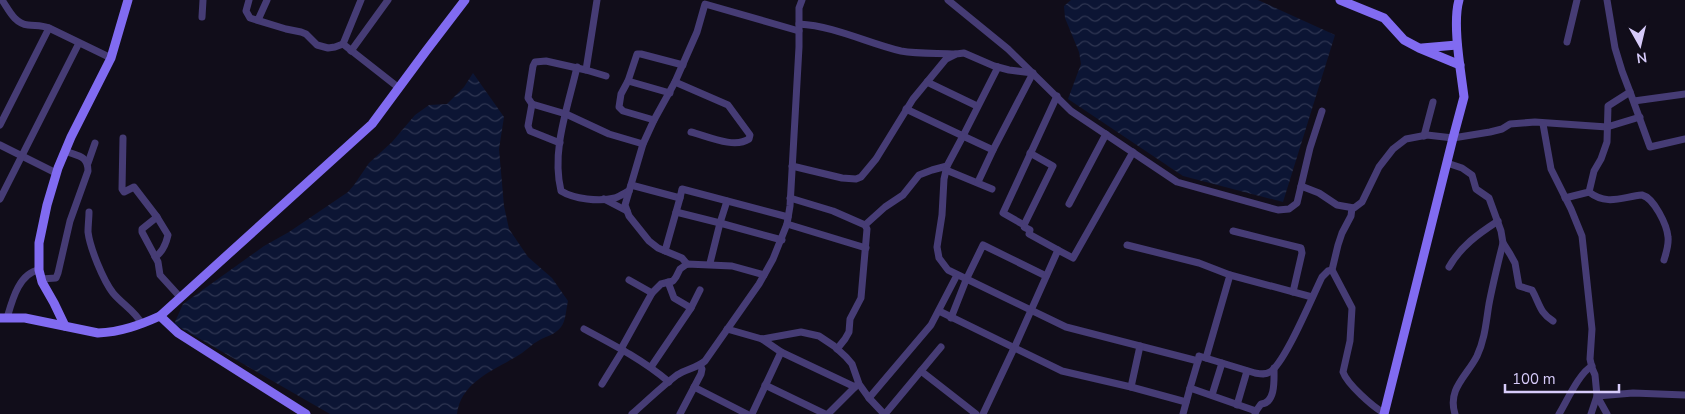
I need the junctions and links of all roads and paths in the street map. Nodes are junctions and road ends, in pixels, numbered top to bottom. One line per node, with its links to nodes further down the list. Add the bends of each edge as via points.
1 (2, 0): 19 (street, via 19,22)
2 (128, 0): 28 (main road)
3 (203, 0): 17 (street)
4 (249, 0): 18 (street, via 246,11)
5 (267, 0): 18 (street)
6 (361, 0): 23 (street)
7 (388, 0): 26 (street)
8 (465, 0): 39 (main road)
9 (597, 0): 33 (street)
10 (802, 0): 20 (street)
11 (948, 0): 34 (street)
12 (1340, 0): 25 (main road, via 1384,18 1404,40)
13 (1459, 0): 24 (main road)
14 (1577, 0): 21 (street)
15 (1607, 0): 40 (street, via 1615,48)
16 (705, 2): 20 (street); 29 (street, via 697,32)
17 (202, 17)
18 (258, 20): 23 (street, via 306,34 318,45 328,48)
19 (49, 28): 22 (street); 54 (street)
20 (799, 28): 27 (street, via 819,26 902,51); 74 (street)
21 (1567, 42)
22 (79, 43): 28 (street); 71 (street)
23 (343, 44): 26 (street)
24 (1457, 45): 25 (main road); 30 (main road)
25 (1419, 48): 30 (main road)
26 (351, 51): 39 (street)
27 (956, 54): 31 (street, via 964,53); 38 (street, via 946,59)
28 (111, 58): 68 (main road)
29 (682, 65): 36 (street, via 637,54); 37 (street)
30 (1460, 65): 61 (main road, via 1464,97)
31 (998, 66): 34 (street); 47 (street)
32 (577, 67): 33 (street); 46 (street, via 535,62 528,98); 50 (street)
33 (586, 70): 35 (street)
34 (1033, 73): 43 (street); 67 (street)
35 (606, 76)
36 (628, 81): 41 (street); 52 (street, via 619,107)
37 (675, 82): 41 (street); 56 (street, via 723,102 750,135 746,141 733,142)
38 (927, 82): 47 (street); 48 (street)
39 (399, 88): 123 (main road, via 372,124)
40 (1630, 92): 44 (street); 55 (street, via 1608,106)
41 (670, 93): 52 (street)
42 (1685, 94): 44 (street)
43 (1057, 96): 57 (street, via 1071,111); 70 (street)
44 (1634, 101): 51 (street)
45 (1433, 102): 59 (street)
46 (532, 104): 50 (street); 64 (street, via 530,131)
47 (978, 106): 58 (street)
48 (906, 109): 58 (street); 74 (street, via 876,159 861,177 842,178)
49 (1322, 111): 78 (street)
50 (566, 114): 64 (street); 65 (street, via 610,134)
51 (1640, 117): 55 (street); 62 (street, via 1650,147)
52 (654, 120): 65 (street)
53 (1543, 124): 55 (street); 61 (street, via 1510,124 1490,132); 84 (street, via 1550,169)
54 (0, 125)
55 (1607, 127): 81 (street, via 1606,142)
56 (691, 132)
57 (1106, 134): 69 (street); 88 (street)
58 (963, 136): 67 (street); 75 (street)
59 (1424, 136): 61 (street); 89 (street, via 1406,138 1392,149 1362,202)
60 (123, 138): 93 (street, via 122,189 124,192 134,187)
61 (1453, 138): 73 (main road)
62 (1685, 138)
63 (95, 143): 72 (street)
64 (560, 143): 86 (street, via 560,191 582,199)
65 (643, 144): 79 (street)
66 (0, 145): 71 (street)
67 (992, 150): 77 (street)
68 (65, 152): 72 (street, via 86,159); 76 (main road)
69 (1134, 152): 78 (street, via 1177,182 1278,210 1289,209 1297,203); 104 (street, via 1073,258)
70 (1030, 153): 98 (street, via 1003,213); 98 (street, via 1053,166)
71 (22, 156): 76 (street); 85 (street)
72 (88, 163): 112 (street, via 56,278)
73 (1447, 163): 95 (street, via 1472,175 1476,189 1489,198); 176 (main road)
74 (792, 166): 83 (street)
75 (947, 168): 77 (street); 97 (street, via 919,175 903,195); 114 (street, via 937,247 939,258 948,270)
76 (56, 173): 112 (main road, via 39,243)
77 (978, 182): 80 (street)
78 (1301, 186): 89 (street, via 1319,193 1336,206)
79 (630, 188): 82 (street); 86 (street, via 615,198); 90 (street)
80 (992, 189)
81 (1589, 192): 84 (street); 107 (street, via 1604,200 1642,194 1650,199 1668,235)
82 (680, 198): 87 (street, via 682,190); 92 (street)
83 (790, 198): 94 (street); 97 (street)
84 (1565, 198): 147 (street, via 1582,236 1592,329)
85 (0, 199)
86 (603, 199): 90 (street)
87 (727, 201): 94 (street); 96 (street)
88 (1069, 204)
89 (1352, 208): 111 (street)
90 (627, 211): 105 (street, via 648,241)
91 (89, 212): 132 (street, via 88,232 106,281)
92 (676, 212): 96 (street); 105 (street)
93 (157, 217): 106 (street, via 168,235 163,249); 106 (street, via 142,229)
94 (787, 220): 100 (street); 103 (street)
95 (1498, 221): 101 (street); 110 (street, via 1472,238)
96 (720, 223): 100 (street); 109 (street)
97 (866, 225): 103 (street)
98 (1024, 225): 104 (street, via 1030,230 1029,234)
99 (1233, 231): 121 (street, via 1301,248)
100 (782, 240): 113 (street)
101 (1503, 243): 131 (street, via 1515,263 1519,286 1532,290 1538,306); 177 (street, via 1484,339 1455,389)
102 (1127, 245): 115 (street)
103 (866, 248): 139 (street, via 861,298 850,319 845,339)
104 (1058, 250): 116 (street)
105 (665, 251): 108 (street, via 682,258)
106 (155, 257): 123 (street, via 160,275)
107 (1664, 260)
108 (687, 264): 109 (street); 119 (street, via 673,281)
109 (710, 264): 113 (street)
110 (1449, 267)
111 (1332, 270): 124 (street, via 1322,277); 176 (street, via 1352,308 1344,376)
112 (40, 274): 129 (street, via 30,272); 133 (main road)
113 (764, 275): 135 (street)
114 (957, 275): 118 (street); 126 (street)
115 (1230, 275): 121 (street); 143 (street)
116 (1046, 276): 118 (street, via 983,245); 127 (street)
117 (629, 280): 122 (street)
118 (966, 280): 127 (street); 130 (street)
119 (668, 282): 122 (street); 125 (street, via 674,298)
120 (700, 290): 125 (street)
121 (1293, 292): 124 (street)
122 (652, 293): 141 (street)
123 (180, 297): 128 (main road)
124 (1312, 297): 149 (street)
125 (691, 308): 148 (street)
126 (939, 311): 130 (street); 162 (street, via 931,325)
127 (1030, 311): 138 (street, via 1066,327); 140 (street)
128 (160, 316): 132 (main road); 166 (main road, via 178,333)
129 (3, 318): 133 (main road, via 26,318)
130 (951, 318): 140 (street)
131 (1553, 321)
132 (142, 324): 133 (main road, via 122,331 98,333)
133 (65, 326)
134 (584, 329): 141 (street)
135 (727, 329): 136 (street); 146 (street)
136 (762, 339): 139 (street, via 809,333); 142 (street)
137 (941, 346): 150 (street)
138 (1140, 346): 144 (street); 157 (street)
139 (837, 348): 155 (street, via 852,364)
140 (1014, 348): 157 (street, via 1062,371); 174 (street)
141 (622, 350): 148 (street); 153 (street)
142 (781, 352): 154 (street); 155 (street)
143 (1206, 358): 144 (street, via 1199,356); 145 (street)
144 (1198, 361): 158 (street)
145 (1222, 363): 151 (street); 159 (street)
146 (700, 365): 152 (street); 156 (street, via 701,374)
147 (1592, 366): 161 (street); 178 (street, via 1581,376)
148 (650, 367): 152 (street)
149 (1274, 368): 151 (street, via 1262,375); 165 (street, via 1272,395)
150 (922, 371): 172 (street); 173 (street)
151 (1247, 371): 164 (street)
152 (669, 382): 167 (street)
153 (602, 384)
154 (766, 385): 170 (street); 171 (street)
155 (857, 386): 162 (street); 171 (street)
156 (694, 387): 168 (street); 169 (street)
157 (1131, 387): 163 (street)
158 (1190, 388): 159 (street); 163 (street)
159 (1212, 395): 164 (street)
160 (1685, 395): 161 (street, via 1633,393)
161 (1596, 396): 179 (street); 180 (street)
162 (869, 398): 172 (street)
163 (1186, 402): 175 (street)
164 (1237, 405): 165 (street)
165 (1256, 412)
166 (306, 414)
167 (632, 414)
168 (680, 414)
169 (747, 414)
170 (752, 414)
171 (827, 414)
172 (885, 414)
173 (976, 414)
174 (983, 414)
175 (1183, 414)
176 (1384, 414)
177 (1455, 414)
178 (1559, 414)
179 (1592, 414)
180 (1607, 414)

